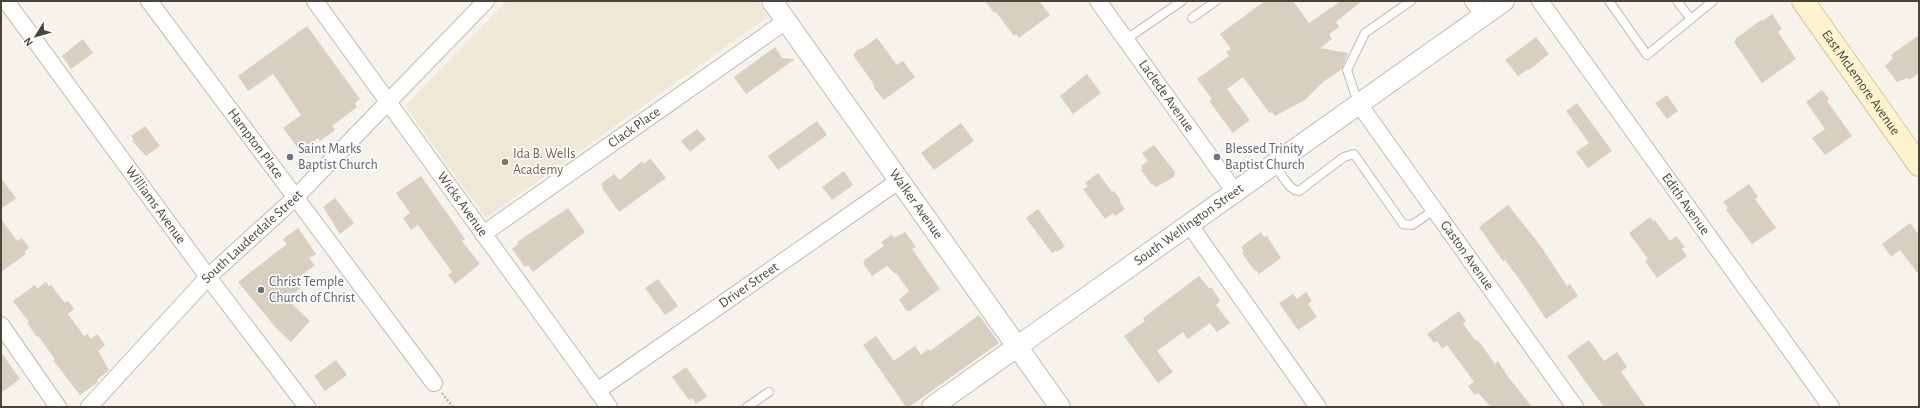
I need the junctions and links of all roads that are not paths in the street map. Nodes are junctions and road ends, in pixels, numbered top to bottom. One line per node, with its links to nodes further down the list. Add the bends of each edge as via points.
1 (6, 1): 31 (street, Williams Avenue)
2 (149, 1): 27 (street, Hampton Place)
3 (315, 1): 21 (street, Wicks Avenue)
4 (486, 1): 21 (street, South Lauderdale Street)
5 (772, 1): 19 (street, Walker Avenue)
6 (1098, 1): 20 (street, Laclede Avenue)
7 (1182, 1): 20 (lane)
8 (1216, 1): 17 (lane)
9 (1411, 1): 22 (lane, via 1365,33 1348,70)
10 (1504, 1): 16 (street, South Wellington Street)
11 (1540, 1): 46 (street, Edith Avenue)
12 (1609, 1): 18 (lane, via 1647,55)
13 (1677, 1): 18 (lane)
14 (1713, 1): 18 (lane)
15 (1803, 1): 24 (main road, East McLemore Avenue)
16 (1478, 8): 22 (street, South Wellington Street)
17 (1192, 18)
18 (1691, 19)
19 (786, 21): 25 (street, Walker Avenue); 30 (street, Clack Place)
20 (1125, 40): 26 (street, Laclede Avenue)
21 (388, 103): 27 (street, South Lauderdale Street); 30 (street, Wicks Avenue)
22 (1359, 104): 23 (street, South Wellington Street); 28 (street, Gaston Avenue)
23 (1274, 164): 26 (street, South Wellington Street); 28 (lane, via 1290,187 1299,191 1344,157 1354,154 1403,224 1412,225)
24 (1919, 165)
25 (900, 180): 33 (street, Walker Avenue); 35 (street, Driver Street)
26 (1235, 192): 29 (street, South Wellington Street)
27 (295, 198): 31 (street, South Lauderdale Street); 34 (street, Hampton Place)
28 (1434, 210): 45 (street, Gaston Avenue)
29 (1189, 224): 33 (street, South Wellington Street); 44 (street)
30 (483, 234): 35 (street, Wicks Avenue)
31 (208, 277): 38 (street, South Lauderdale Street); 39 (street, Williams Avenue)
32 (1, 325): 37 (street)
33 (1017, 346): 42 (street, South Wellington Street); 43 (street, Walker Avenue)
34 (434, 383)
35 (597, 391): 40 (street, Wicks Avenue)
36 (770, 392): 41 (lane)
37 (58, 407)
38 (89, 407)
39 (307, 407)
40 (609, 407)
41 (747, 407)
42 (932, 407)
43 (1060, 407)
44 (1318, 407)
45 (1575, 407)
46 (1831, 407)

